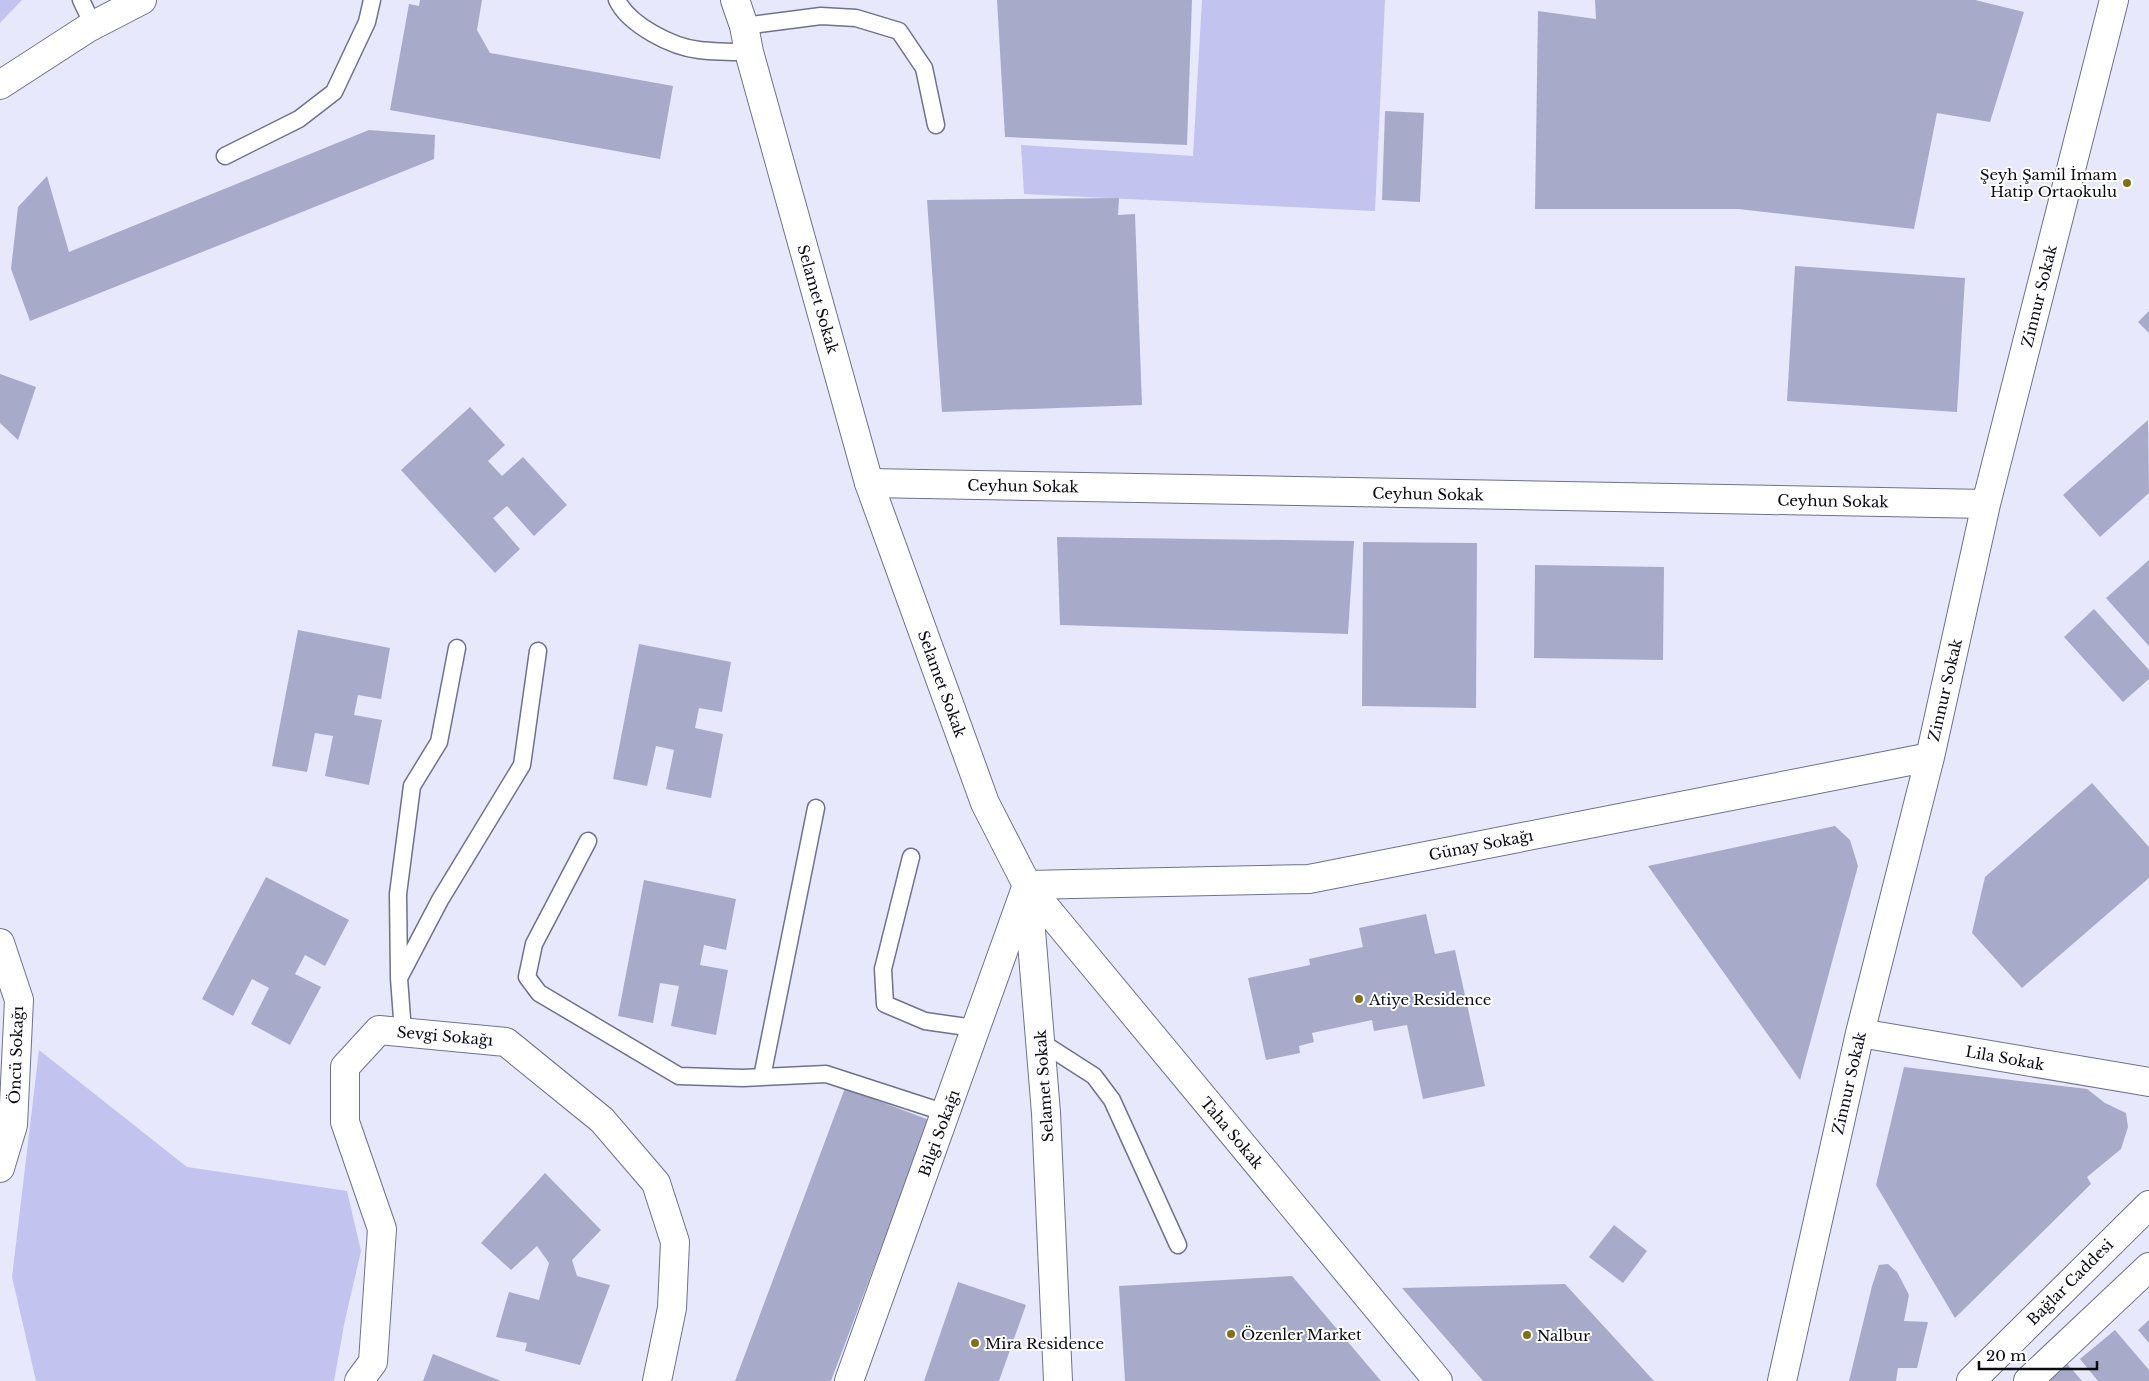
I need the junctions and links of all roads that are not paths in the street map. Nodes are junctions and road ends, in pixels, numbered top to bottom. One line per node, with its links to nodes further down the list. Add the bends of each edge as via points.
1 (81, 0): 7 (lane)
2 (142, 0): 7 (street)
3 (372, 0): 12 (lane, via 367,22 334,92 299,119)
4 (616, 0): 9 (lane, via 620,8 649,34 697,50)
5 (735, 0): 8 (street, Selamet Sokak)
6 (2114, 0): 14 (street, Zinnur Sokak)
7 (93, 25): 10 (street)
8 (744, 26): 9 (street, Selamet Sokak); 11 (lane, via 821,16 856,18 899,31 924,68)
9 (749, 52): 13 (street, Selamet Sokak)
10 (0, 85)
11 (936, 125)
12 (225, 156)
13 (870, 483): 14 (street, Ceyhun Sokak); 21 (street, Selamet Sokak, via 985,803)
14 (1986, 504): 17 (street, Zinnur Sokak)
15 (457, 648): 23 (lane, via 438,742 412,786 398,894)
16 (538, 651): 23 (lane, via 522,765 440,900)
17 (1930, 757): 21 (street, Günay Sokağı, via 1309,879); 26 (street, Zinnur Sokak)
18 (816, 808): 28 (lane)
19 (588, 841): 28 (lane, via 534,944 527,977 539,993 679,1076)
20 (911, 857): 24 (lane, via 883,969 885,1004 925,1021)
21 (1027, 885): 24 (street, Bilgi Sokağı); 27 (street, Selamet Sokak); 39 (street, Taha Sokak)
22 (0, 944): 31 (street, Öncü Sokağı, via 19,1000 13,1125)
23 (399, 978): 25 (lane)
24 (974, 1028): 30 (street, Bilgi Sokağı)
25 (403, 1032): 35 (street, Sevgi Sokağı, via 379,1030 345,1067 344,1122 382,1229 373,1362); 36 (street, Sevgi Sokağı, via 506,1042 602,1120 656,1183 675,1242 672,1308)
26 (1860, 1033): 29 (street, Lila Sokak); 40 (street, Zinnur Sokak)
27 (1041, 1042): 33 (lane, via 1094,1076 1112,1100); 38 (street, Selamet Sokak)
28 (762, 1077): 30 (lane, via 826,1074)
29 (2149, 1082)
30 (946, 1113): 37 (street, Bilgi Sokağı)
31 (0, 1168)
32 (2149, 1205): 41 (street, Bağlar Caddesi)
33 (1178, 1245)
34 (2149, 1267): 42 (street)
35 (359, 1381)
36 (657, 1381)
37 (849, 1381)
38 (1058, 1381)
39 (1438, 1381)
40 (1782, 1381)
41 (1971, 1381)
42 (2028, 1381)

